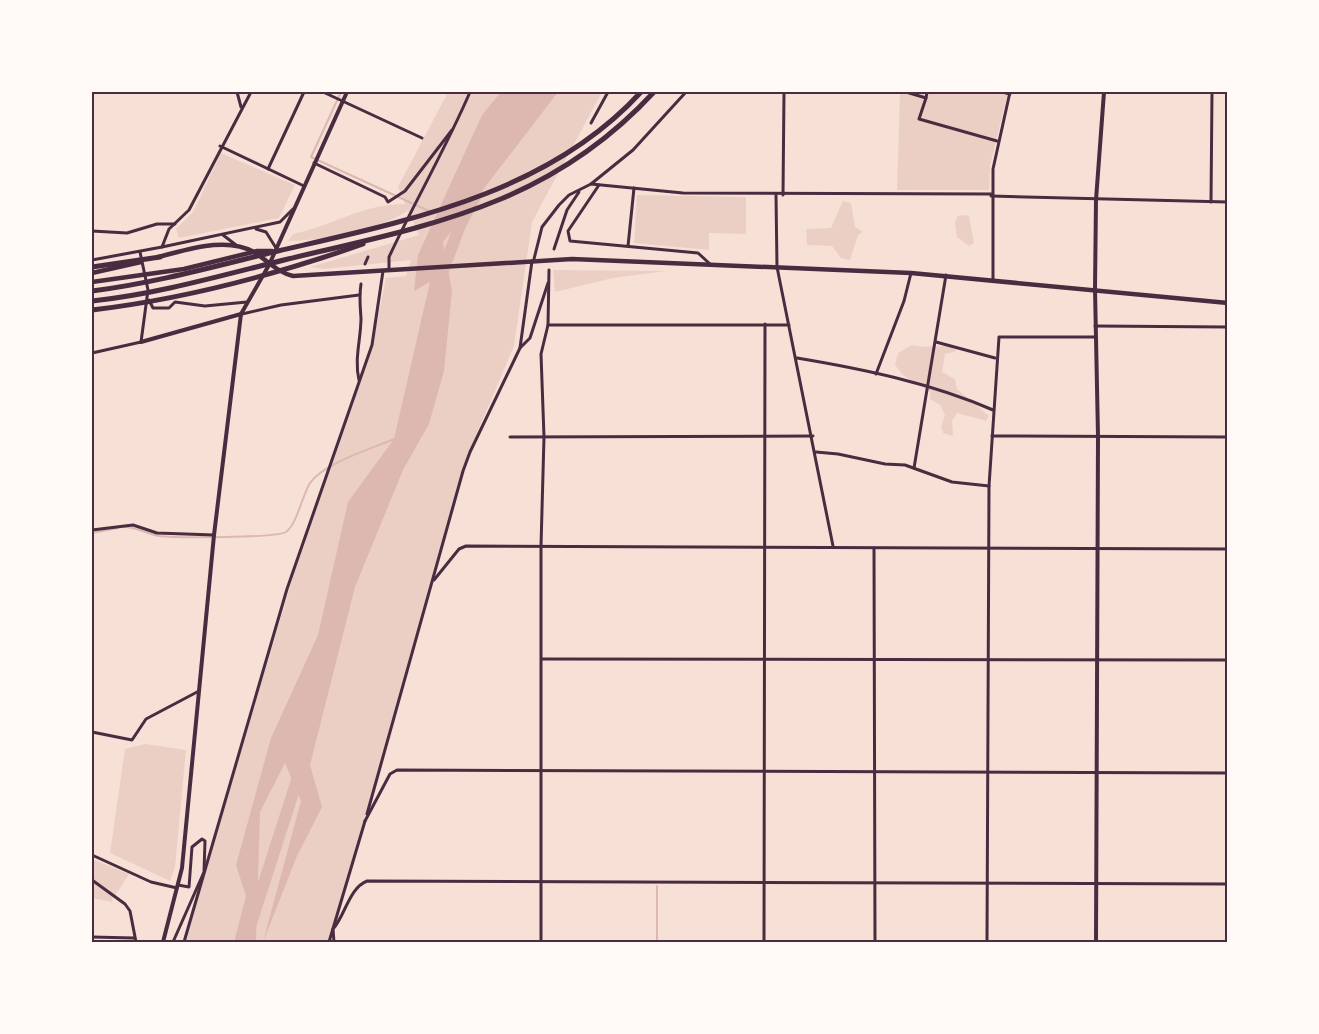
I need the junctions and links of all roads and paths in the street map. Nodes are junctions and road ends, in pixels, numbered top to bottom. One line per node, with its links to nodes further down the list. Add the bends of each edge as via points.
1 (237, 92): 20 (street)
2 (251, 92): 20 (street)
3 (304, 92): 27 (street)
4 (322, 92): 19 (street)
5 (347, 92): 19 (street)
6 (470, 92): 22 (street)
7 (608, 92): 21 (street)
8 (641, 92): 49 (highway, via 599,132 543,169 485,195 345,236)
9 (654, 92): 43 (highway, via 606,138 517,194)
10 (686, 92): 28 (street, via 656,127)
11 (783, 92): 34 (street)
12 (906, 92): 18 (street)
13 (927, 92): 18 (street)
14 (1002, 92): 17 (street)
15 (1104, 92): 36 (street)
16 (1212, 92): 37 (street)
17 (1010, 93): 24 (street)
18 (926, 98): 24 (street, via 919,119)
19 (343, 101): 23 (street); 26 (street)
20 (241, 107): 25 (street)
21 (591, 123)
22 (456, 124): 26 (street, via 405,191 388,202); 60 (street, via 389,257)
23 (422, 138)
24 (998, 141): 35 (street)
25 (220, 146): 27 (street); 40 (street, via 189,210)
26 (314, 163): 30 (street)
27 (268, 169): 30 (street)
28 (591, 184): 29 (street); 32 (street)
29 (599, 185): 31 (street); 46 (street, via 568,231 570,241)
30 (304, 186): 39 (street)
31 (634, 188): 33 (street); 46 (street)
32 (580, 191): 48 (street, via 567,210); 54 (street, via 569,195 542,227)
33 (776, 195): 34 (street); 59 (street)
34 (783, 195): 35 (street)
35 (991, 195): 36 (street); 65 (street)
36 (1096, 200): 37 (street); 69 (street)
37 (1210, 202): 38 (street)
38 (1227, 202)
39 (294, 209): 41 (street, via 280,222); 49 (street)
40 (175, 224): 42 (street, via 157,224 127,234); 47 (street)
41 (254, 228): 44 (street); 49 (street, via 266,232)
42 (92, 231)
43 (395, 232): 73 (highway, via 154,292); 76 (highway, via 314,261 222,287)
44 (223, 235): 45 (street); 47 (street)
45 (237, 246): 52 (main road); 57 (main road, via 253,251)
46 (628, 246): 56 (street, via 698,253)
47 (162, 247): 50 (street)
48 (554, 249)
49 (278, 250): 57 (street); 66 (main road, via 257,251 184,270); 70 (highway, via 152,282)
50 (140, 252): 53 (street); 72 (street)
51 (368, 256): 55 (street)
52 (160, 257): 58 (highway); 62 (main road)
53 (92, 260)
54 (531, 260): 56 (main road); 60 (main road); 86 (street)
55 (365, 264)
56 (710, 264): 59 (main road)
57 (269, 265): 60 (main road, via 293,276); 74 (street)
58 (92, 267)
59 (777, 267): 63 (main road); 80 (street)
60 (388, 269): 91 (street)
61 (549, 270): 67 (street)
62 (92, 273)
63 (911, 273): 64 (main road); 90 (street)
64 (946, 275): 65 (main road); 85 (street)
65 (993, 279): 69 (main road)
66 (92, 282)
67 (548, 283): 79 (street); 86 (street, via 530,338)
68 (361, 284): 71 (street)
69 (1095, 289): 75 (main road); 81 (street)
70 (92, 291)
71 (359, 295): 77 (street); 91 (street)
72 (148, 299): 74 (street, via 153,308 169,308 180,301 205,306); 84 (street)
73 (92, 301)
74 (247, 302): 77 (street)
75 (1227, 303)
76 (92, 310)
77 (241, 314): 84 (street); 105 (street)
78 (765, 324): 79 (street); 80 (street); 99 (street)
79 (548, 325): 98 (street, via 541,354)
80 (790, 325): 88 (street)
81 (1095, 326): 82 (street); 83 (street)
82 (1227, 327)
83 (1095, 337): 89 (street, via 999,337); 94 (street)
84 (141, 342): 87 (street)
85 (936, 342): 89 (street); 92 (street)
86 (520, 348): 113 (street, via 470,452)
87 (92, 352)
88 (797, 358): 90 (street); 96 (street)
89 (995, 358): 93 (street)
90 (876, 374): 92 (street)
91 (359, 381): 130 (street, via 287,588)
92 (927, 386): 93 (street); 102 (street)
93 (993, 410): 97 (street)
94 (1098, 435): 97 (street); 100 (street); 111 (street)
95 (510, 436): 98 (street)
96 (813, 436): 99 (street); 101 (street)
97 (992, 436): 103 (street)
98 (544, 437): 99 (street); 106 (street)
99 (766, 437): 107 (street)
100 (1227, 437)
101 (816, 452): 102 (street); 108 (street)
102 (914, 468): 103 (street, via 952,482)
103 (989, 486): 110 (street)
104 (92, 530): 105 (street, via 133,525 157,533)
105 (214, 535): 120 (street)
106 (541, 546): 107 (street); 113 (street, via 466,546 459,549); 114 (street)
107 (766, 546): 108 (street); 118 (street)
108 (833, 546): 109 (street)
109 (874, 548): 110 (street); 115 (street)
110 (989, 548): 111 (street); 116 (street)
111 (1097, 549): 112 (street); 117 (street)
112 (1227, 549)
113 (434, 580): 128 (street)
114 (542, 658): 118 (street); 122 (street)
115 (874, 659): 116 (street); 118 (street); 124 (street)
116 (989, 659): 117 (street); 125 (street)
117 (1098, 659): 119 (street); 127 (street)
118 (765, 660): 123 (street)
119 (1227, 660)
120 (199, 691): 121 (street, via 146,719 132,740); 138 (street)
121 (92, 732)
122 (543, 771): 123 (street); 128 (street, via 393,771); 131 (street)
123 (763, 771): 124 (street); 134 (street)
124 (874, 772): 125 (street); 136 (street)
125 (987, 773): 127 (street); 133 (street)
126 (1227, 773): 127 (street)
127 (1096, 774): 135 (street)
128 (365, 821): 139 (street)
129 (92, 855): 138 (street, via 151,882)
130 (204, 872): 138 (street, via 202,839 192,847 189,887); 143 (street); 144 (street)
131 (542, 879): 134 (street); 139 (street, via 367,881 356,888); 147 (street)
132 (92, 880): 141 (street, via 125,904)
133 (988, 881): 135 (street); 136 (street); 150 (street)
134 (764, 882): 136 (street); 148 (street)
135 (1096, 882): 137 (street); 151 (street)
136 (875, 883): 149 (street)
137 (1227, 884)
138 (178, 887): 142 (street)
139 (333, 929): 145 (street); 146 (street)
140 (92, 937): 141 (street)
141 (135, 940)
142 (163, 942)
143 (173, 942)
144 (184, 942)
145 (329, 942)
146 (334, 942)
147 (541, 942)
148 (764, 942)
149 (875, 942)
150 (987, 942)
151 (1096, 942)

